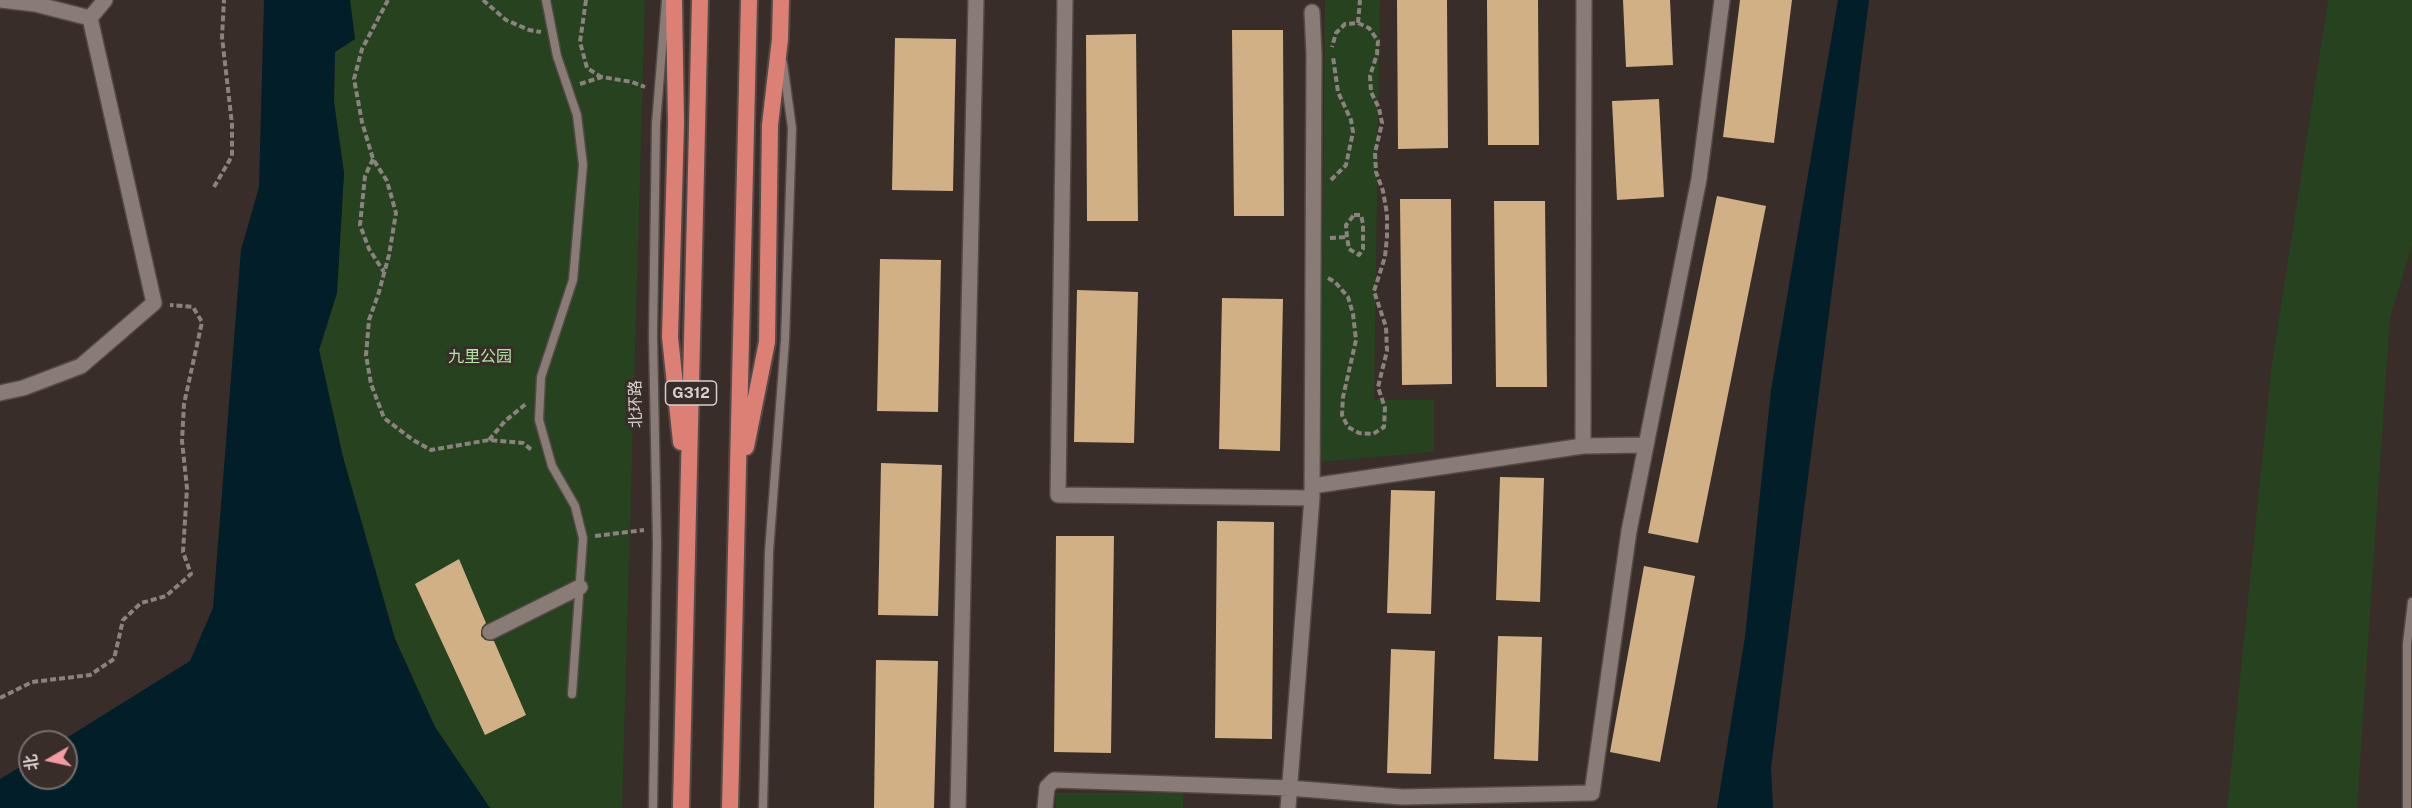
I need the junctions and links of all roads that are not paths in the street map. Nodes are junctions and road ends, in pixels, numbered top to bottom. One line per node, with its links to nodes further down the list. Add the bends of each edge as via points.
1 (0, 0): 14 (street)
2 (105, 0): 14 (street)
3 (546, 0): 22 (lane, via 577,115 583,165 573,280 541,377 539,420 552,466 575,506 583,538)
4 (666, 0): 27 (lane, 北环路, via 656,124)
5 (674, 0): 21 (highway, via 676,123 670,337)
6 (700, 0): 21 (highway, G312)
7 (749, 0): 19 (highway, G312)
8 (781, 0): 15 (highway)
9 (975, 0): 31 (street)
10 (1065, 0): 20 (street, via 1058,495)
11 (1584, 0): 18 (street)
12 (1722, 0): 17 (street, via 1699,179)
13 (1312, 12): 20 (street)
14 (90, 18): 16 (street, via 154,303 81,366)
15 (780, 39): 19 (highway, via 770,126 767,342); 30 (lane, via 792,128 785,340 769,552)
16 (0, 393)
17 (1646, 445): 18 (street); 26 (street, via 1629,531 1592,794 1402,797)
18 (1583, 446): 20 (street)
19 (738, 489): 29 (highway, G312)
20 (1312, 492): 26 (street)
21 (688, 510): 28 (highway, G312)
22 (580, 586): 24 (street); 25 (lane)
23 (2412, 602): 34 (lane, via 2407,644)
24 (490, 632)
25 (572, 694)
26 (1289, 788): 32 (street, via 1054,780 1047,787); 33 (street)
27 (653, 808)
28 (681, 808)
29 (730, 808)
30 (763, 808)
31 (958, 808)
32 (1045, 808)
33 (1288, 808)
34 (2407, 808)

